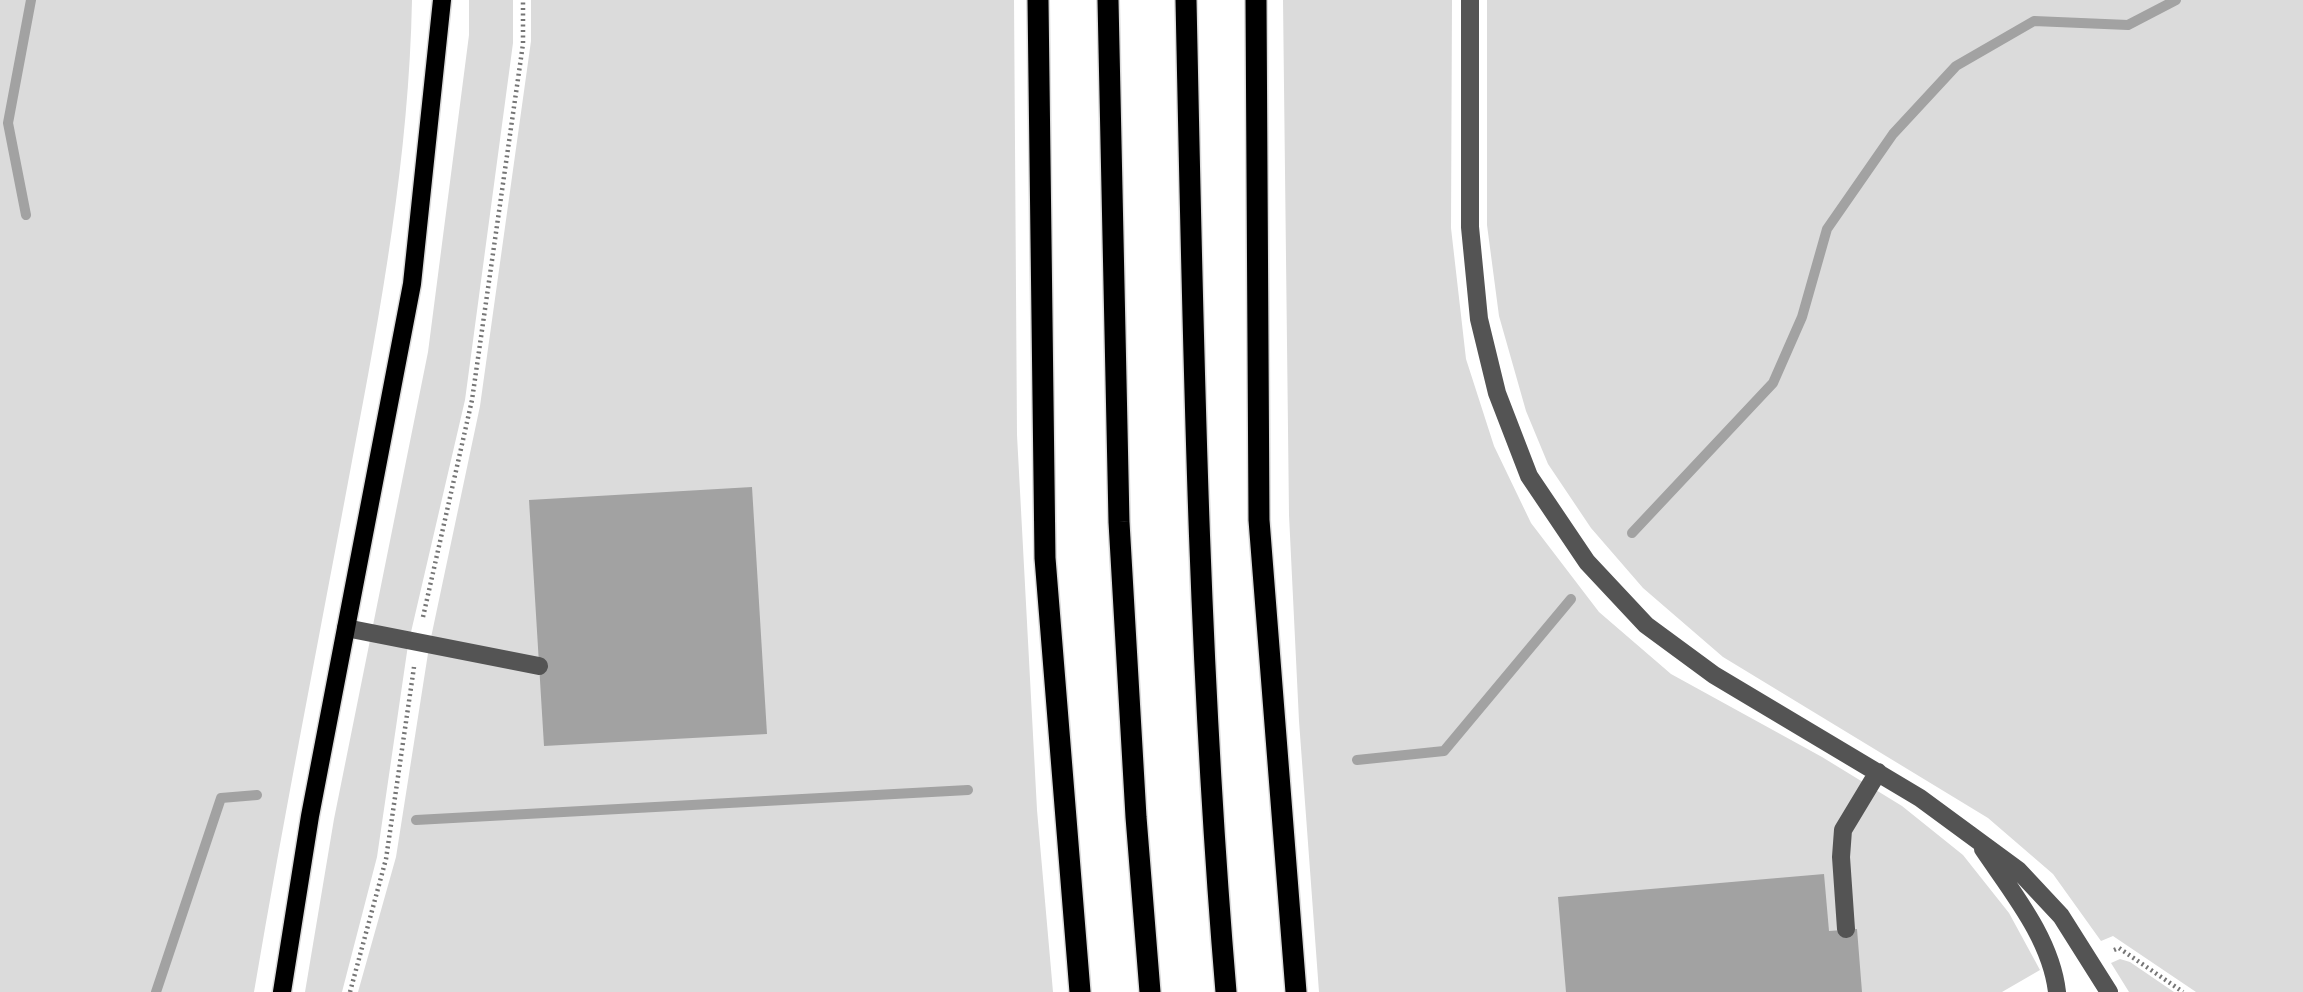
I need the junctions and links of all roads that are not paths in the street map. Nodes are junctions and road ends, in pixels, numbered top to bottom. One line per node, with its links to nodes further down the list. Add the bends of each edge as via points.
1 (442, 0): 7 (main road, via 412,284)
2 (1038, 0): 13 (highway, via 1045,558)
3 (1108, 0): 14 (highway, via 1119,522)
4 (1186, 0): 15 (highway, via 1197,510)
5 (1256, 0): 16 (highway, via 1259,520)
6 (1470, 0): 9 (lane, via 1470,227 1479,319 1497,393 1529,476 1587,562 1646,625 1714,675)
7 (346, 628): 8 (lane); 12 (main road)
8 (539, 666)
9 (1878, 772): 10 (lane); 11 (lane, via 1843,830 1840,857)
10 (1973, 834): 17 (lane, via 2028,916 2055,975); 18 (lane, via 2018,870 2061,916)
11 (1846, 929)
12 (282, 992)
13 (1080, 992)
14 (1150, 992)
15 (1226, 992)
16 (1296, 992)
17 (2057, 992)
18 (2109, 992)

